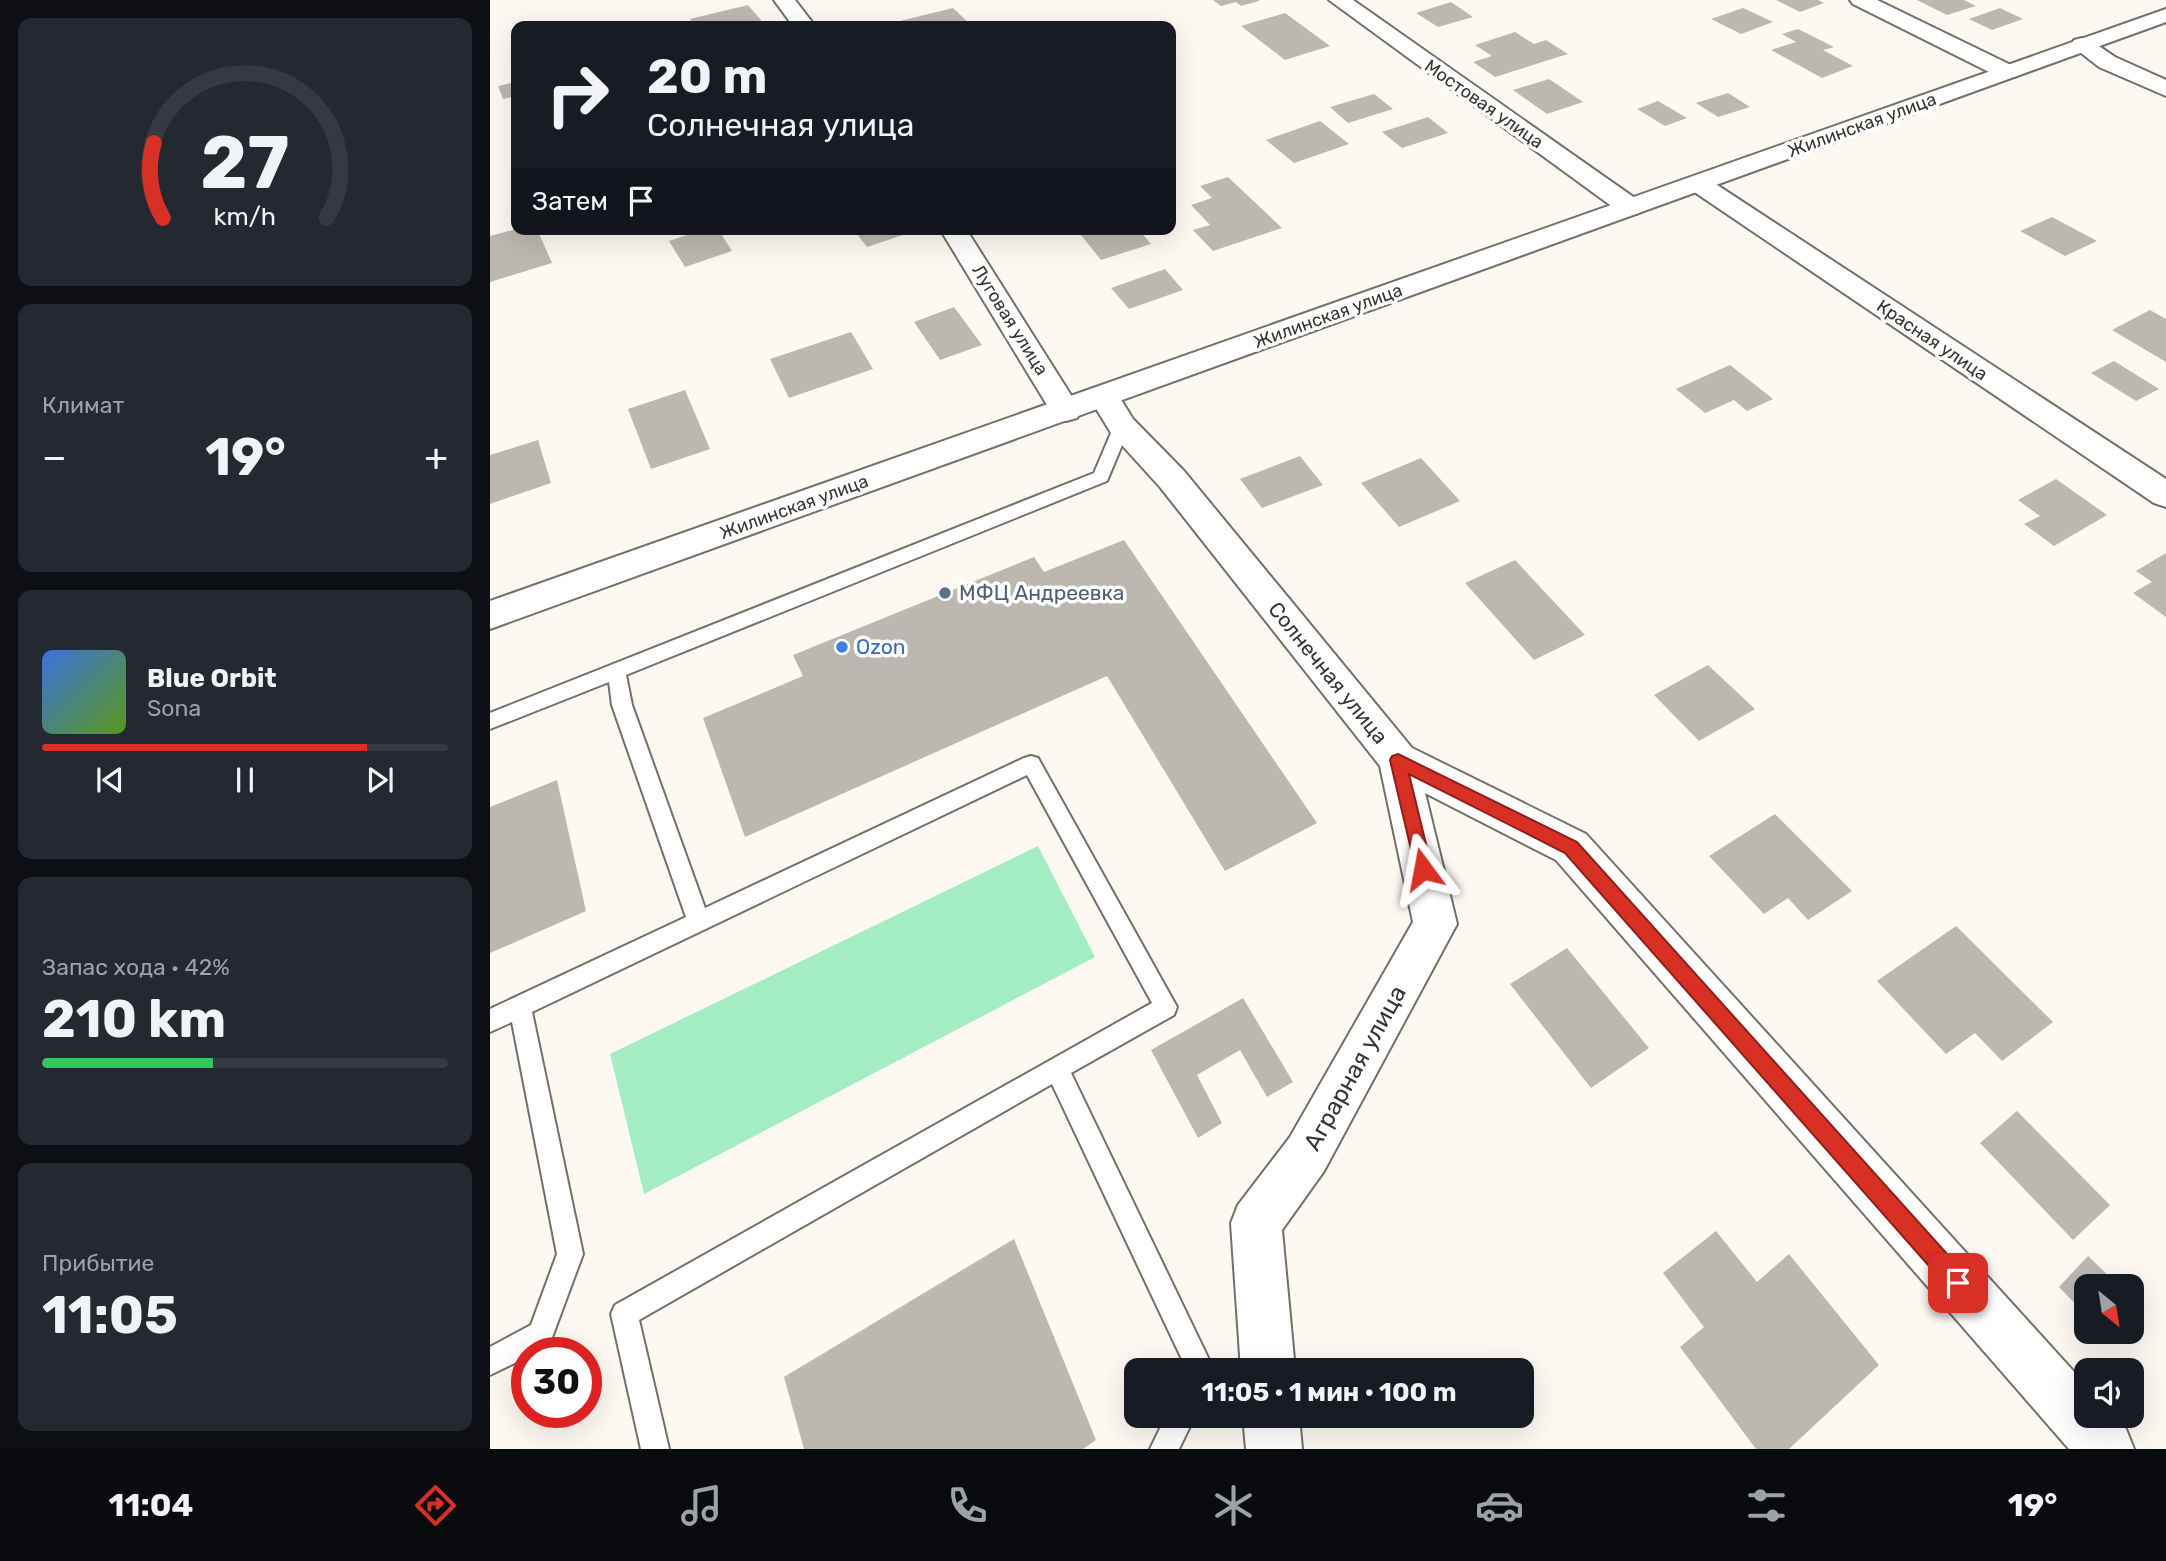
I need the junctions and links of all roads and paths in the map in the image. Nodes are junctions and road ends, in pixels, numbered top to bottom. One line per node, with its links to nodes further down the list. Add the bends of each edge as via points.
1 (784, 0): 5 (street)
2 (1339, 0): 10 (street, Мостовая улица)
3 (1860, 0): 7 (street)
4 (2166, 15): 6 (street, Жилинская улица)
5 (800, 21)
6 (2082, 46): 7 (street, Жилинская улица); 8 (street)
7 (2007, 72): 9 (street, Жилинская улица)
8 (2166, 89)
9 (1699, 184): 10 (street, Жилинская улица); 13 (street, Красная улица)
10 (1630, 207): 12 (street, Жилинская улица)
11 (959, 235): 12 (street, Луговая улица)
12 (1098, 411): 14 (street, Жилинская улица); 15 (lane, via 1101,477); 17 (street, Солнечная улица, via 1172,480)
13 (2166, 495)
14 (490, 615)
15 (616, 671): 16 (lane); 18 (lane, via 622,705)
16 (490, 721)
17 (1398, 760): 23 (street, Аграрная улица, via 1435,924 1307,1154 1256,1223); 30 (street, Солнечная улица, via 1571,847)
18 (699, 922): 19 (lane); 21 (lane, via 1031,764 1166,1007)
19 (520, 1007): 20 (lane); 24 (lane, via 570,1254 541,1334)
20 (490, 1021)
21 (1057, 1069): 22 (lane); 27 (lane, via 624,1314)
22 (1195, 1358)
23 (1267, 1358)
24 (490, 1362)
25 (1175, 1428): 28 (lane)
26 (1272, 1428): 29 (street)
27 (655, 1449)
28 (1164, 1449)
29 (1274, 1449)
30 (2106, 1449)

